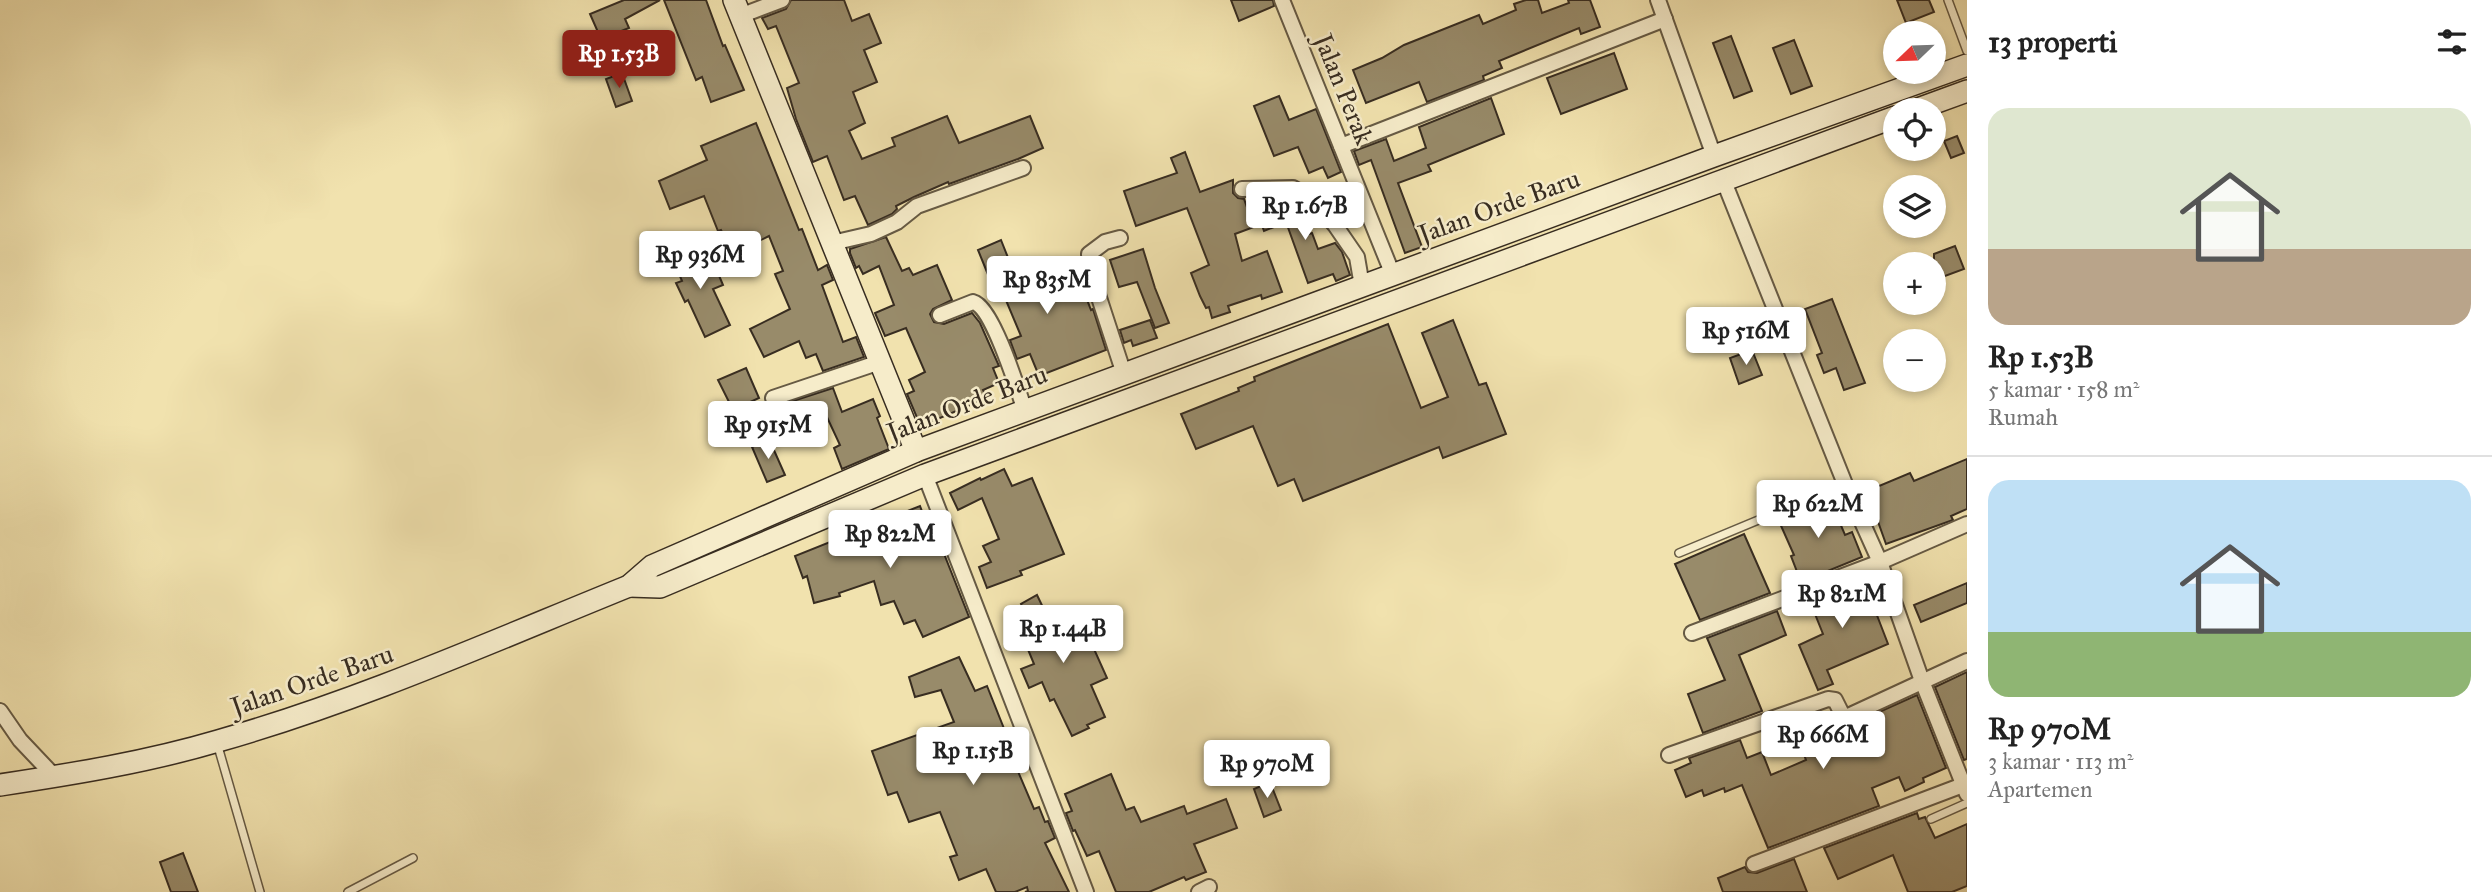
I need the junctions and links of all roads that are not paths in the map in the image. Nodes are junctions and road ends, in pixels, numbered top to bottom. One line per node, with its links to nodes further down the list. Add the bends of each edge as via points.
1 (782, 0): 5 (street)
2 (1282, 0): 12 (street, Jalan Perak)
3 (1657, 0): 6 (street)
4 (1948, 0): 7 (lane)
5 (737, 8): 18 (main road)
6 (1665, 19): 12 (street); 13 (street)
7 (1967, 51)
8 (1967, 65): 13 (main road, Jalan Orde Baru)
9 (1967, 91): 10 (main road)
10 (1946, 99)
11 (1883, 121): 15 (main road, Jalan Orde Baru)
12 (1341, 146): 19 (street, Jalan Perak)
13 (1714, 156): 19 (main road, Jalan Orde Baru)
14 (1023, 168): 18 (street, via 917,206 871,234)
15 (1723, 179): 25 (main road, Jalan Orde Baru); 30 (street)
16 (1242, 189): 20 (street, via 1293,188 1313,200 1357,257)
17 (1121, 238): 24 (street, via 1105,242 1089,254 1090,270)
18 (832, 243): 23 (main road)
19 (1393, 275): 20 (main road, Jalan Orde Baru)
20 (1362, 286): 22 (main road, Jalan Orde Baru)
21 (940, 315): 27 (street, via 973,302 982,306)
22 (1176, 355): 24 (main road, Jalan Orde Baru); 25 (main road)
23 (880, 362): 26 (street); 28 (main road)
24 (1124, 374): 27 (main road, Jalan Orde Baru)
25 (1185, 379): 29 (main road, Jalan Orde Baru)
26 (773, 398)
27 (1025, 411): 28 (main road, Jalan Orde Baru)
28 (916, 451): 34 (main road, Jalan Orde Baru, via 652,566)
29 (925, 475): 34 (main road, Jalan Orde Baru, via 660,587); 50 (street)
30 (1845, 484): 32 (lane); 33 (street)
31 (1967, 524): 33 (street)
32 (1679, 553)
33 (1880, 562): 35 (street); 37 (street)
34 (629, 586): 39 (main road, Jalan Orde Baru, via 373,691)
35 (1692, 633)
36 (1967, 661): 37 (street)
37 (1922, 681): 40 (street, via 1846,717 1835,700 1828,699); 43 (street)
38 (0, 711): 41 (street)
39 (216, 742): 41 (main road, Jalan Orde Baru); 48 (lane)
40 (1669, 755)
41 (55, 777): 42 (main road, Jalan Orde Baru)
42 (0, 785)
43 (1965, 790): 47 (street)
44 (1967, 803): 45 (lane)
45 (1931, 818)
46 (413, 858): 49 (lane)
47 (1754, 864)
48 (260, 892)
49 (348, 892)
50 (1086, 892)

